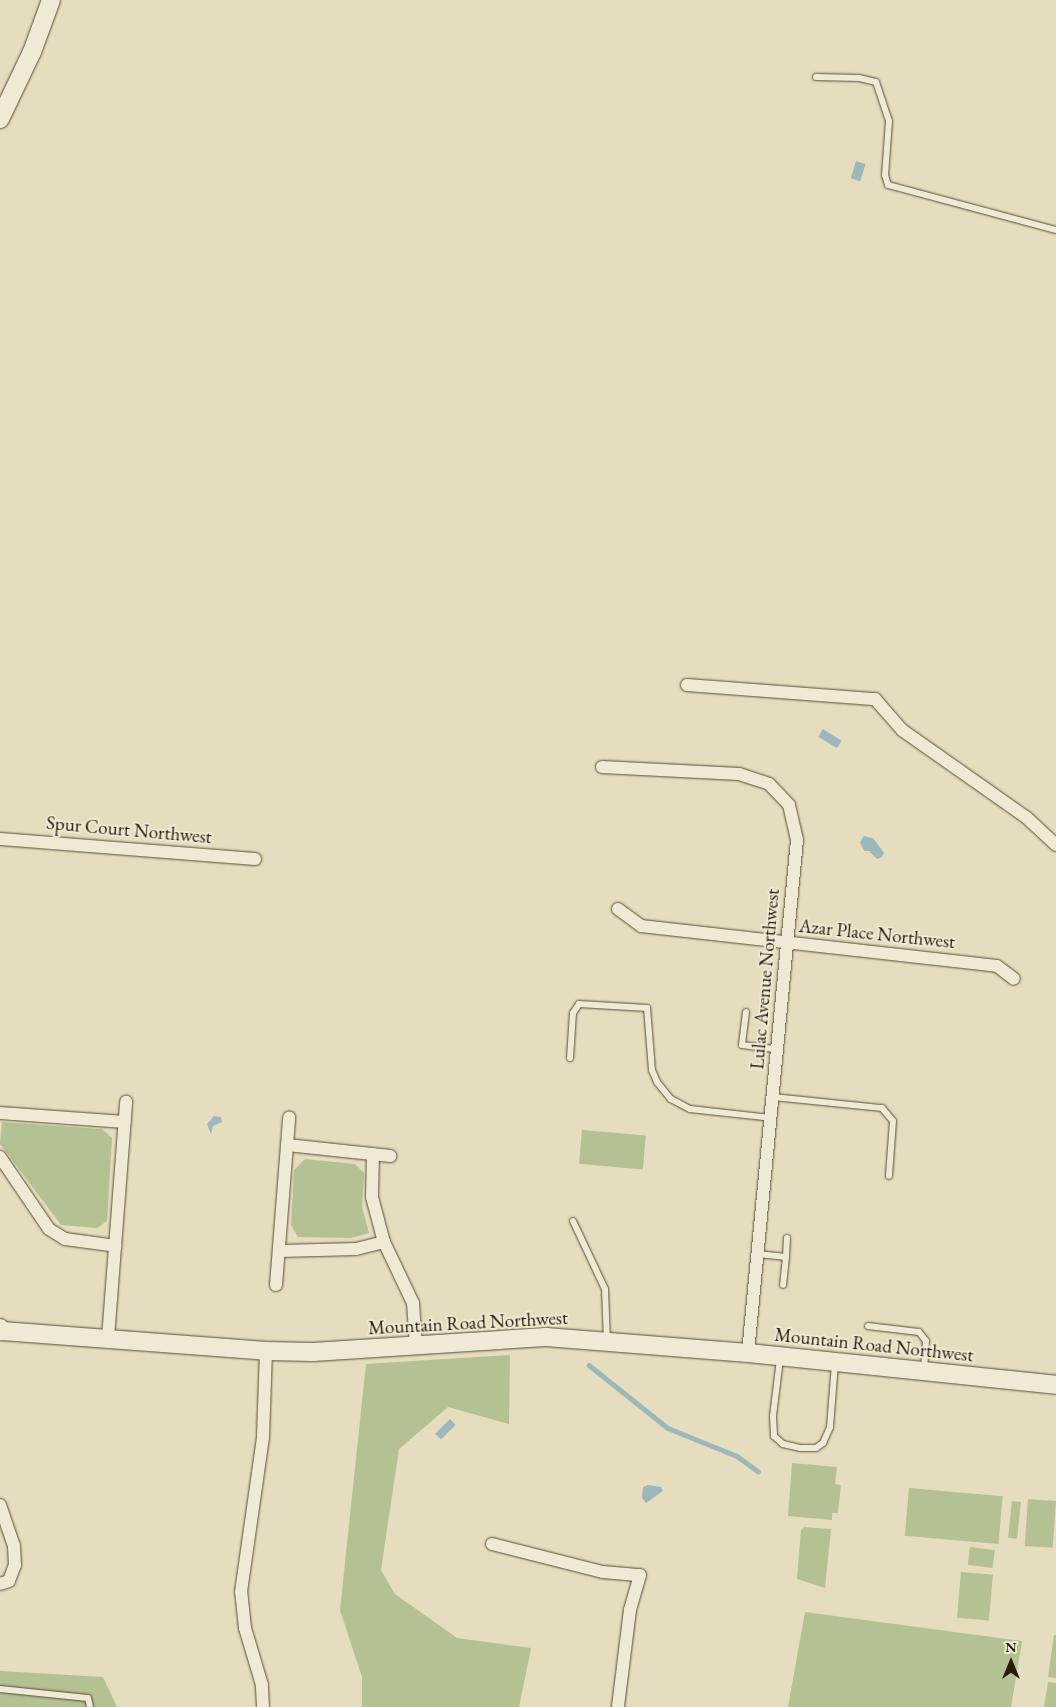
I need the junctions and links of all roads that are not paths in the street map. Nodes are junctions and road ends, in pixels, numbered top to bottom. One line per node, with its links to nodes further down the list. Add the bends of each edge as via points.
1 (51, 0): 3 (street, via 32,52)
2 (816, 77): 4 (lane, via 859,78 876,82 890,121 885,175 888,185)
3 (0, 118)
4 (1056, 230)
5 (687, 685): 8 (street, via 875,699 902,730 1026,817)
6 (602, 767): 11 (street, Lulac Avenue Northwest, via 739,774 769,784 789,805 797,840)
7 (0, 839): 9 (street, Spur Court Northwest)
8 (1056, 846)
9 (255, 859)
10 (618, 909): 11 (street, Azar Place Northwest, via 642,926)
11 (788, 943): 12 (street, Azar Place Northwest, via 997,966); 14 (street, Lulac Avenue Northwest)
12 (1014, 979)
13 (746, 1012): 14 (lane, via 742,1045)
14 (777, 1049): 16 (street, Lulac Avenue Northwest)
15 (570, 1058): 20 (lane, via 573,1013 579,1004 647,1008 652,1070 671,1100 690,1109)
16 (773, 1097): 20 (street, Lulac Avenue Northwest); 26 (lane, via 882,1108 893,1121)
17 (126, 1102): 21 (street)
18 (0, 1112): 21 (street)
19 (289, 1118): 22 (street)
20 (771, 1118): 32 (street, Lulac Avenue Northwest)
21 (125, 1122): 30 (street)
22 (287, 1145): 23 (street); 31 (street)
23 (373, 1154): 24 (street); 29 (street, via 372,1197)
24 (390, 1156)
25 (0, 1157): 30 (street, via 49,1229 64,1239)
26 (889, 1176)
27 (573, 1220): 39 (lane, via 605,1289)
28 (787, 1238): 33 (lane)
29 (384, 1242): 31 (street, via 356,1248); 40 (street, via 413,1303)
30 (116, 1246): 38 (street)
31 (280, 1251): 34 (street)
32 (758, 1254): 33 (lane); 42 (street, Lulac Avenue Northwest)
33 (786, 1257): 35 (lane)
34 (276, 1285)
35 (783, 1285)
36 (868, 1326): 45 (lane, via 919,1332 926,1341)
37 (1, 1330): 38 (street, Mountain Road Northwest)
38 (108, 1338): 41 (street, Mountain Road Northwest)
39 (607, 1341): 40 (street, Mountain Road Northwest, via 546,1337); 42 (street, Mountain Road Northwest)
40 (416, 1346): 41 (street, Mountain Road Northwest)
41 (266, 1351): 52 (street, via 263,1437 241,1592 245,1628 262,1685)
42 (748, 1354): 43 (street, Mountain Road Northwest)
43 (781, 1357): 44 (street, Mountain Road Northwest); 44 (lane, via 774,1436 782,1444 800,1448 816,1448 823,1443 830,1427)
44 (835, 1364): 45 (street, Mountain Road Northwest)
45 (923, 1372): 46 (street, Mountain Road Northwest)
46 (1056, 1385)
47 (0, 1505): 49 (street, via 14,1546 16,1565)
48 (492, 1544): 53 (street, via 603,1572 640,1574 630,1610)
49 (5, 1583)
50 (0, 1689): 51 (lane, via 88,1698)
51 (90, 1707)
52 (263, 1707)
53 (618, 1707)

